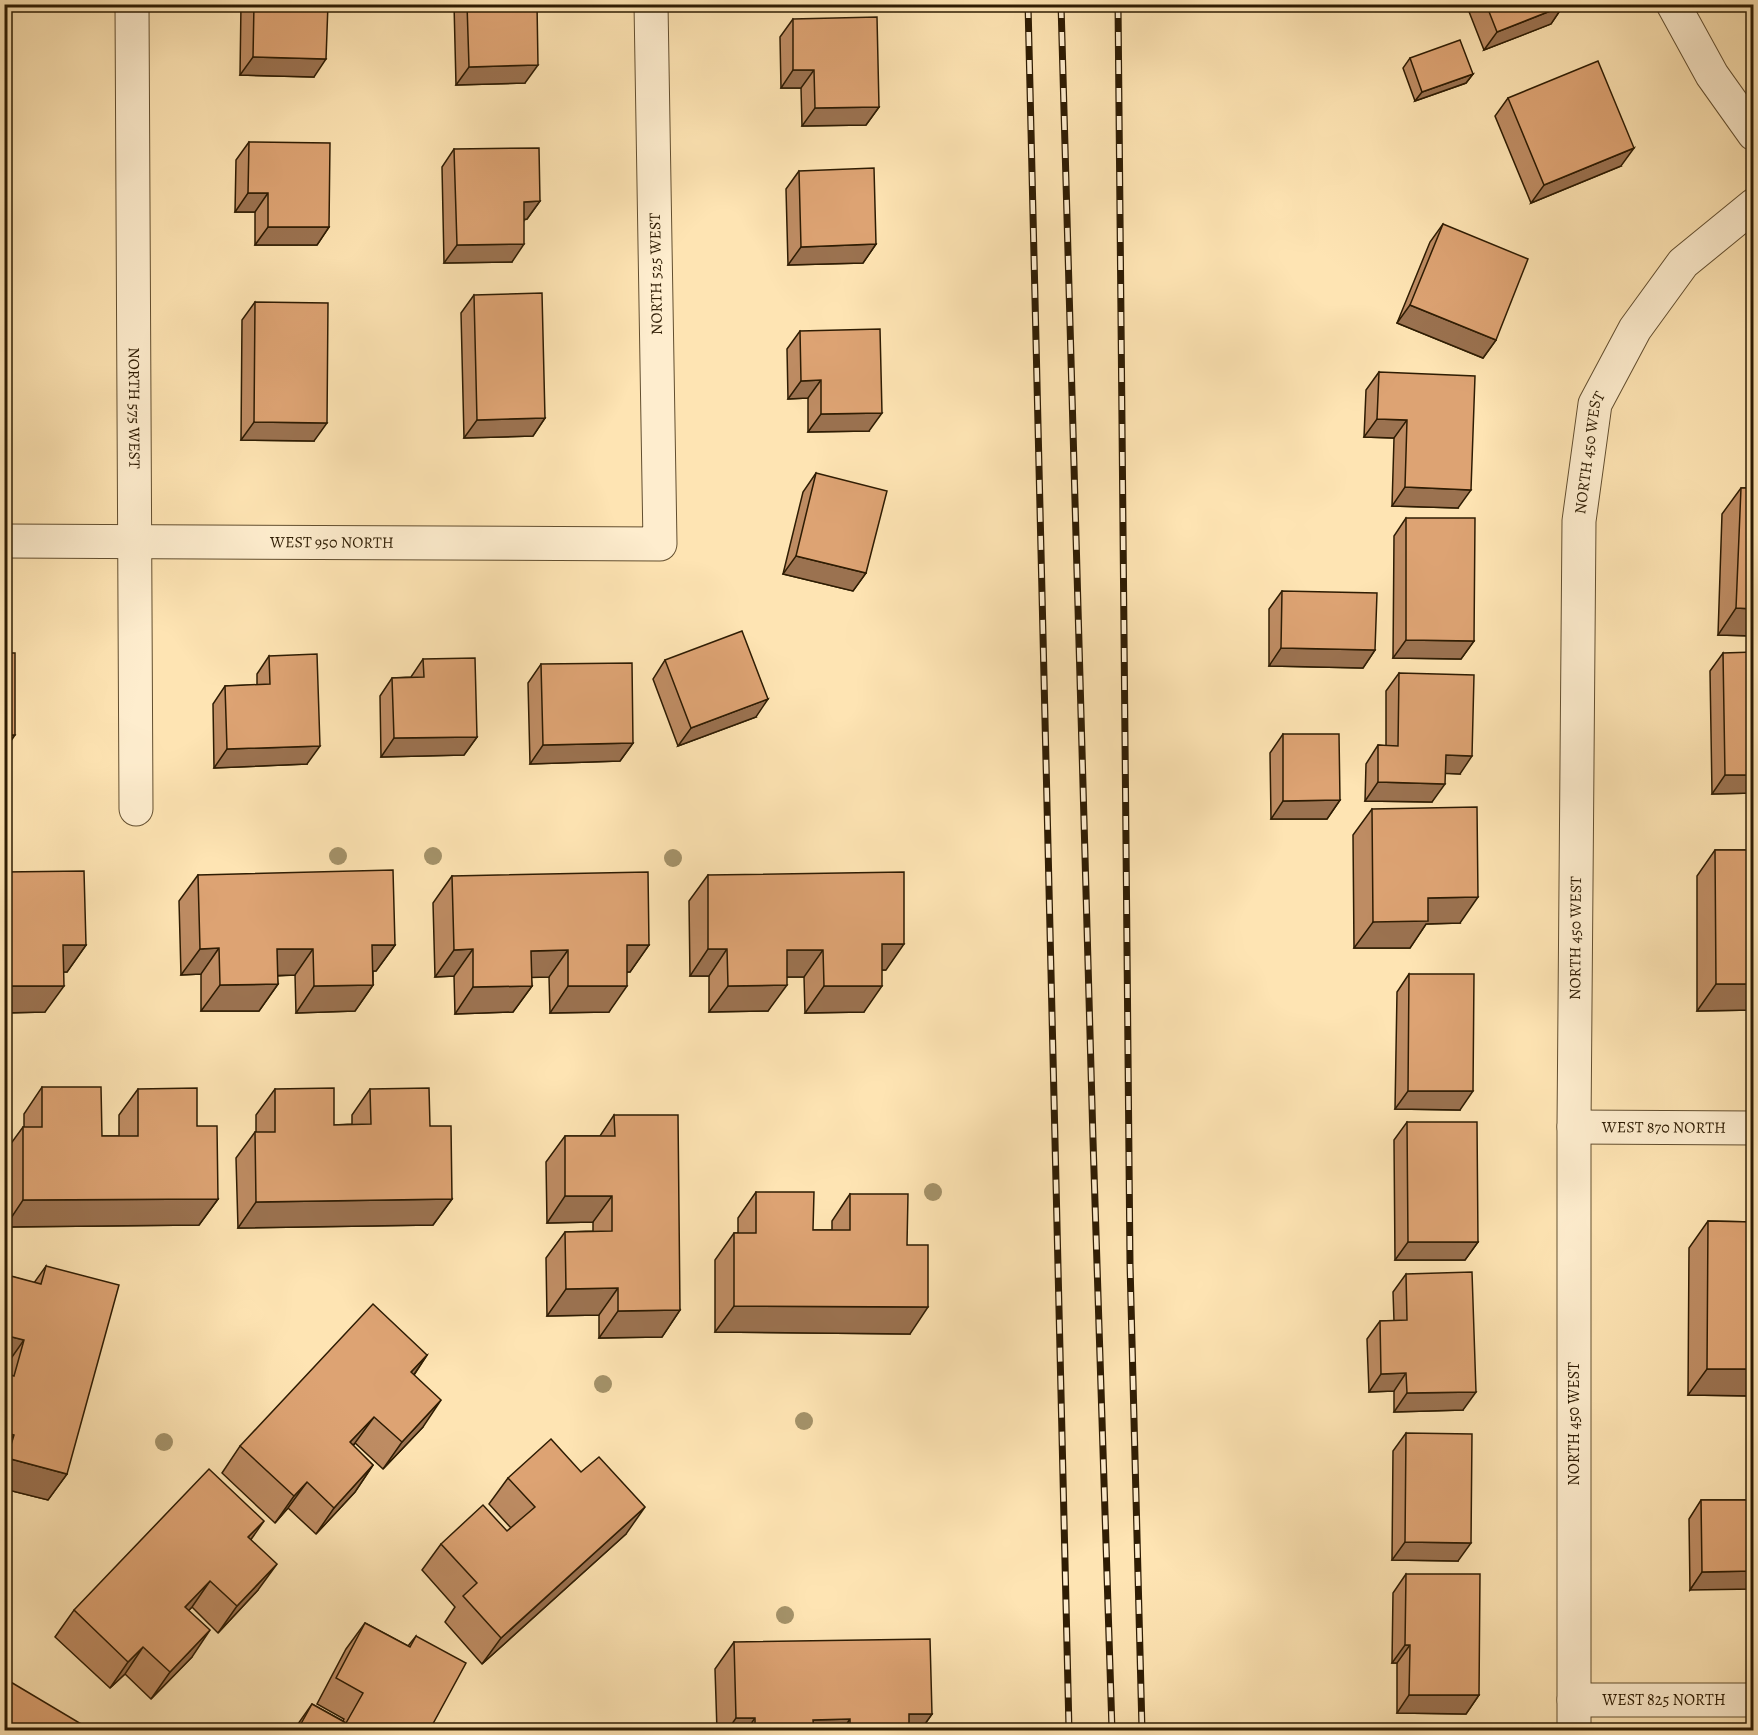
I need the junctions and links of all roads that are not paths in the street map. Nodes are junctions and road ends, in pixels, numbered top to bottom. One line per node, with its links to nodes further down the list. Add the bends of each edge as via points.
1 (132, 4): 7 (street, NORTH 575 WEST)
2 (651, 4): 8 (street, NORTH 525 WEST)
3 (1673, 4): 4 (street, via 1712,75)
4 (1754, 134)
5 (1754, 205): 10 (street, NORTH 450 WEST, via 1683,263 1635,329 1595,404 1579,521)
6 (4, 541): 7 (street, WEST 950 NORTH)
7 (135, 542): 8 (street, WEST 950 NORTH); 9 (street, NORTH 575 WEST)
8 (660, 544)
9 (136, 809)
10 (1574, 1127): 11 (street, WEST 870 NORTH); 13 (street, NORTH 450 WEST)
11 (1754, 1128)
12 (1754, 1700): 13 (street, WEST 825 NORTH)
13 (1574, 1715)

